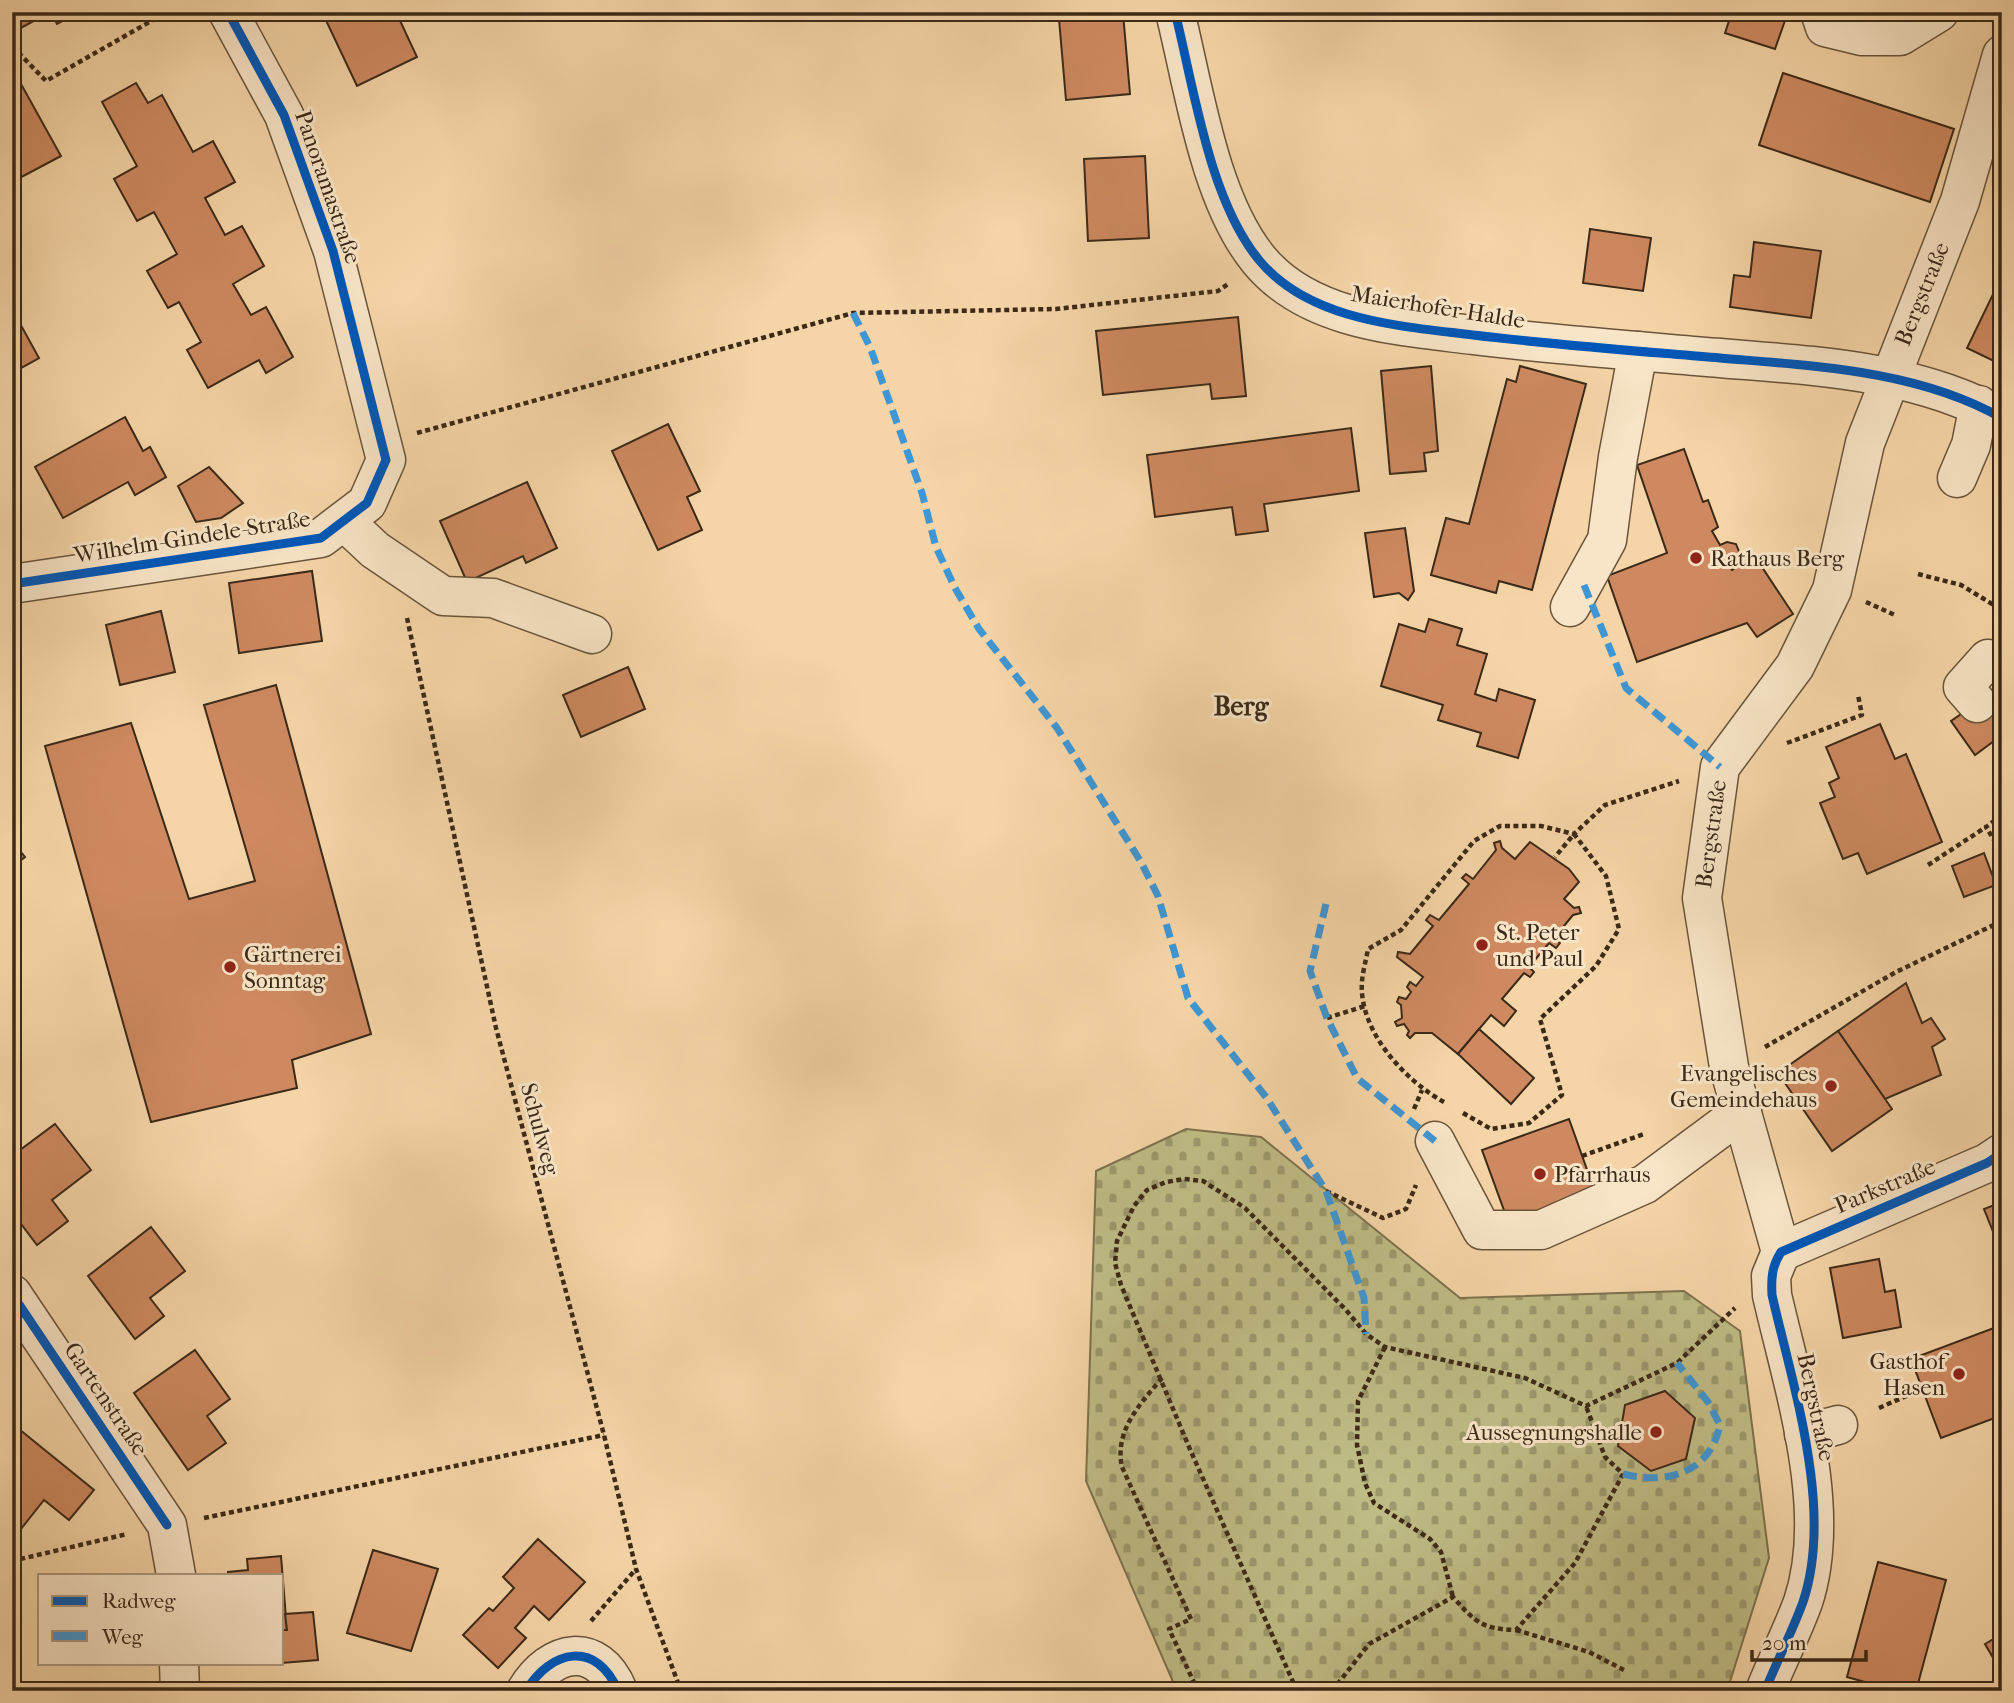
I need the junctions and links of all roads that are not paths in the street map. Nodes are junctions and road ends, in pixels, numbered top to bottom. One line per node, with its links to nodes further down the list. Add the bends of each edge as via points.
1 (229, 12): 10 (street, Panoramastraße, via 284,115 328,239 382,442 386,460)
2 (1175, 12): 6 (street, Maierhofer Halde, via 1226,205 1259,261 1288,285 1343,313 1377,321)
3 (1820, 12): 4 (street, via 1825,27 1861,36 1900,36)
4 (1939, 12)
5 (2002, 55): 7 (street, Bergstraße, via 1960,201)
6 (1638, 351): 7 (street, Maierhofer Halde); 12 (street, via 1607,540)
7 (1889, 376): 8 (street); 16 (street, Bergstraße, via 1865,443 1832,590 1794,666 1720,768 1702,898 1729,1067)
8 (1990, 411): 9 (street)
9 (1957, 478)
10 (355, 512): 11 (street, Wilhelm-Gindele-Straße, via 321,538); 13 (street, via 375,550 443,596 493,597)
11 (12, 584)
12 (1570, 607)
13 (592, 634)
14 (1988, 659): 15 (street, via 1963,687)
15 (1977, 703)
16 (1742, 1112): 17 (street, via 1645,1184 1541,1230 1482,1230); 19 (street, Bergstraße)
17 (1436, 1142)
18 (2002, 1153): 19 (street, Parkstraße)
19 (1781, 1252): 26 (street, Bergstraße, via 1771,1276 1772,1295 1821,1429 1811,1465 1813,1537 1803,1600)
20 (12, 1294): 21 (street, Gartenstraße, via 167,1525)
21 (176, 1574)
22 (179, 1664): 23 (street)
23 (180, 1691)
24 (526, 1691): 25 (street, via 536,1673 561,1656 590,1657 611,1675)
25 (618, 1691)
26 (1765, 1691)

